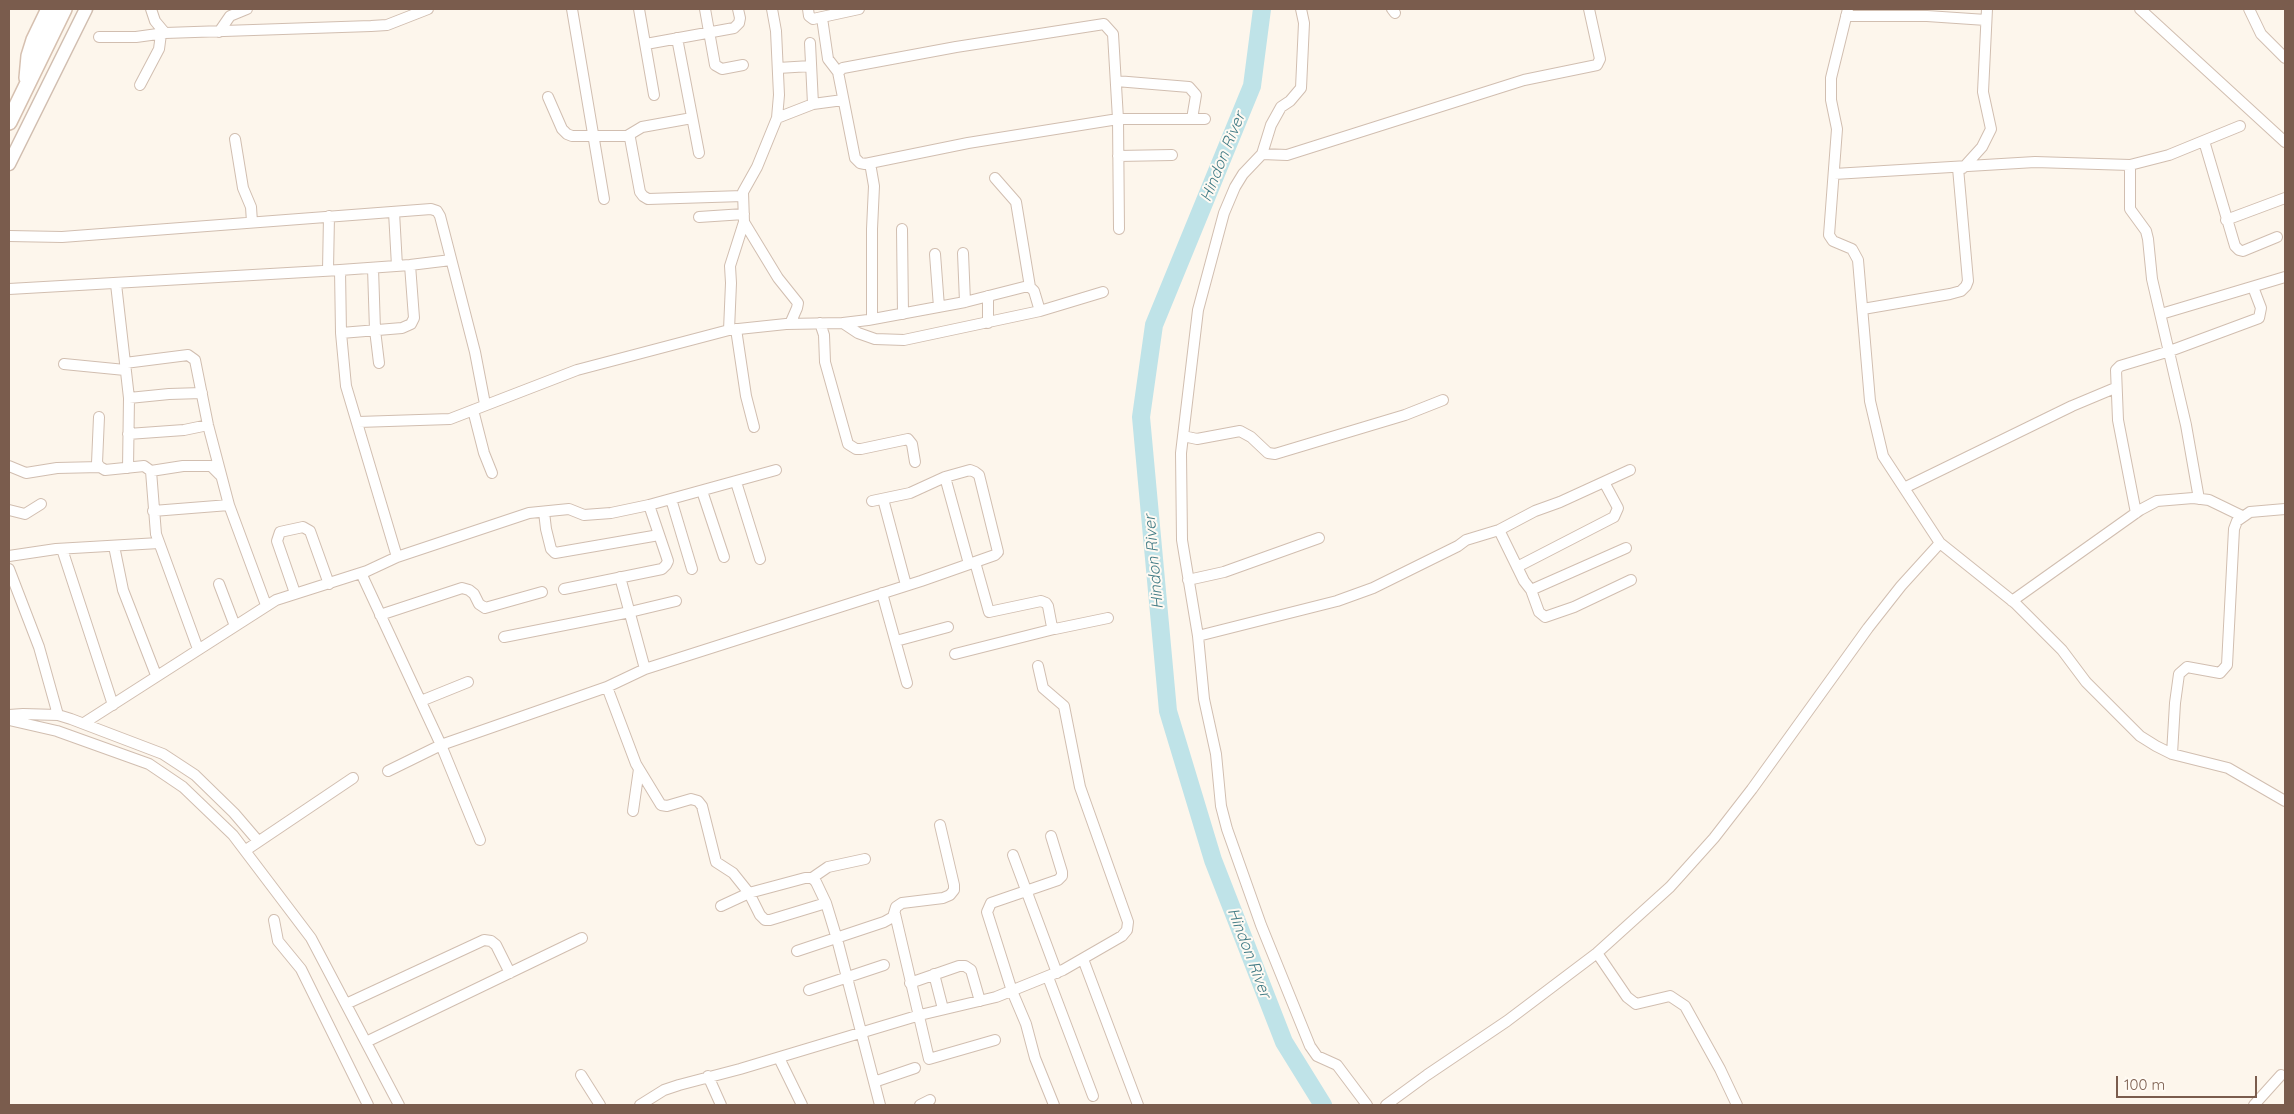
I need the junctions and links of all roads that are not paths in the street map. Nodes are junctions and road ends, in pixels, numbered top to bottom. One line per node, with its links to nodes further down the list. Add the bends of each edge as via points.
1 (49, 9): 36 (main road, via 29,56)
2 (64, 9): 36 (main road)
3 (86, 9): 58 (street)
4 (151, 9): 24 (street)
5 (247, 9): 22 (street, via 230,16)
6 (428, 9): 22 (street, via 387,24)
7 (572, 9): 48 (street)
8 (640, 9): 28 (street)
9 (705, 9): 23 (street)
10 (738, 9): 23 (street, via 739,23 734,28)
11 (772, 9): 32 (street)
12 (808, 9): 20 (street, via 811,18)
13 (859, 9): 20 (street)
14 (1301, 9): 54 (street, via 1304,23 1301,88 1275,116)
15 (1588, 9): 54 (street, via 1600,58 1597,65 1524,80 1287,155)
16 (1987, 9): 21 (street)
17 (2140, 9): 52 (street)
18 (2249, 9): 29 (street, via 2261,34)
19 (1847, 12): 21 (street); 61 (street, via 1830,78 1837,129)
20 (822, 18): 33 (street, via 828,58)
21 (1986, 20): 60 (street, via 1983,92 1991,129 1982,147)
22 (219, 32): 24 (street)
23 (710, 32): 26 (street); 30 (street, via 718,68)
24 (163, 33): 25 (street); 35 (street, via 159,49)
25 (99, 37)
26 (677, 38): 28 (street); 41 (street)
27 (810, 43): 31 (street)
28 (646, 44): 37 (street)
29 (2285, 58)
30 (743, 64)
31 (811, 66): 32 (street); 40 (street)
32 (778, 68): 42 (street)
33 (838, 72): 34 (street, via 843,68 938,50 1104,24 1113,34); 39 (street)
34 (1116, 80): 43 (street); 44 (street, via 1189,87 1196,95)
35 (140, 85)
36 (26, 88): 46 (main road)
37 (654, 95)
38 (548, 97): 48 (street, via 567,134)
39 (843, 100): 40 (street); 57 (street, via 855,158 860,163)
40 (813, 104): 42 (street)
41 (692, 118): 49 (street, via 642,126); 53 (street)
42 (777, 118): 63 (street)
43 (1118, 119): 44 (street); 56 (street); 57 (street, via 968,143)
44 (1192, 119): 45 (street)
45 (1205, 119)
46 (9, 122)
47 (2240, 126): 51 (street)
48 (594, 136): 49 (street); 64 (street)
49 (627, 136): 63 (street, via 632,142 640,192 648,199)
50 (235, 139): 71 (street)
51 (2204, 140): 59 (street, via 2169,155); 70 (street)
52 (2285, 142)
53 (699, 153)
54 (1262, 154): 120 (street, via 1235,187 1221,222 1198,310)
55 (1172, 155): 56 (street)
56 (1118, 156): 73 (street)
57 (870, 163): 97 (street, via 874,186)
58 (9, 164)
59 (2130, 165): 60 (street, via 2035,162); 96 (street, via 2130,209 2146,231 2152,279)
60 (1960, 168): 61 (street); 93 (street, via 1966,286 1950,294)
61 (1834, 174): 93 (street, via 1829,235 1833,241 1847,246 1856,254)
62 (995, 178): 86 (street, via 1016,202)
63 (742, 196): 69 (street)
64 (604, 198)
65 (2285, 198): 70 (street)
66 (394, 212): 67 (street); 78 (street, via 436,211); 79 (street)
67 (329, 216): 71 (street); 82 (street)
68 (699, 217): 69 (street)
69 (744, 218): 101 (street, via 778,278 798,303); 103 (street, via 730,266)
70 (2226, 220): 75 (street, via 2239,250)
71 (252, 222): 74 (street, via 62,237)
72 (902, 229): 95 (street)
73 (1119, 229)
74 (9, 236)
75 (2277, 237)
76 (963, 253): 91 (street)
77 (935, 254): 92 (street)
78 (451, 260): 80 (street); 113 (street)
79 (397, 266): 80 (street); 81 (street)
80 (410, 266): 102 (street, via 414,318 411,324)
81 (374, 268): 83 (street); 102 (street)
82 (328, 270): 83 (street); 85 (street)
83 (340, 270): 104 (street)
84 (2285, 277): 87 (street)
85 (116, 284): 88 (street); 108 (street)
86 (1030, 287): 90 (street); 94 (street)
87 (2253, 287): 96 (street); 105 (street, via 2261,308 2259,318)
88 (9, 289)
89 (1102, 292): 94 (street)
90 (988, 296): 91 (street); 98 (street)
91 (965, 302): 92 (street)
92 (939, 307): 95 (street)
93 (1863, 309): 133 (street, via 1870,401 1883,456)
94 (1040, 311): 98 (street)
95 (903, 314): 97 (street)
96 (2161, 314): 105 (street)
97 (872, 319): 100 (street)
98 (988, 322): 100 (street, via 904,340 875,338 858,333)
99 (820, 323): 100 (street); 101 (street); 121 (street, via 825,362 848,444 861,449 908,439)
100 (843, 323)
101 (790, 324): 103 (street)
102 (375, 330): 104 (street); 106 (street)
103 (732, 330): 113 (street, via 577,370); 118 (street)
104 (341, 332): 116 (street, via 346,386)
105 (2170, 351): 109 (street, via 2120,366 2116,370); 137 (street)
106 (379, 363)
107 (64, 364): 108 (street)
108 (125, 366): 110 (street, via 192,356); 111 (street)
109 (2115, 388): 133 (street); 146 (street, via 2123,454)
110 (202, 393): 111 (street); 117 (street)
111 (129, 398): 119 (street)
112 (1443, 400): 120 (street, via 1405,415 1275,454 1240,431 1197,439)
113 (485, 404): 114 (street)
114 (473, 410): 116 (street, via 450,419); 128 (street)
115 (99, 417): 123 (street, via 97,463)
116 (358, 422): 157 (street)
117 (208, 425): 119 (street); 129 (street)
118 (754, 427)
119 (128, 434): 124 (street)
120 (1183, 436): 166 (street, via 1182,540)
121 (915, 462)
122 (9, 466): 123 (street, via 26,473)
123 (100, 467): 124 (street, via 105,470)
124 (128, 468): 127 (street, via 144,466)
125 (776, 470): 131 (street)
126 (1630, 470): 132 (street)
127 (151, 471): 129 (street, via 211,466); 144 (street)
128 (492, 473)
129 (221, 476): 140 (street)
130 (945, 477): 136 (street, via 920,490); 160 (street); 160 (street, via 970,470 979,475 998,552)
131 (736, 482): 134 (street); 159 (street)
132 (1604, 482): 148 (street, via 1535,510); 161 (street, via 1618,508 1614,517)
133 (1904, 488): 152 (street)
134 (702, 491): 135 (street); 158 (street)
135 (671, 499): 141 (street); 163 (street)
136 (883, 499): 138 (street); 170 (street)
137 (2199, 499): 146 (street, via 2157,501); 147 (street, via 2220,504)
138 (872, 501)
139 (41, 504): 143 (street, via 25,514)
140 (229, 505): 144 (street); 178 (street)
141 (649, 505): 145 (street, via 598,515 584,515 573,509); 149 (street)
142 (2285, 509): 147 (street, via 2250,512)
143 (9, 510)
144 (153, 511): 151 (street)
145 (544, 512): 149 (street, via 551,548 555,553); 157 (street, via 529,513)
146 (2136, 513): 177 (street)
147 (2242, 516): 203 (street, via 2234,529 2227,665 2220,673 2187,667 2179,674)
148 (1499, 530): 161 (street); 185 (street, via 1466,540 1406,573 1337,601)
149 (659, 535): 165 (street, via 668,561 666,565 662,569)
150 (1319, 538): 166 (street, via 1232,570)
151 (159, 543): 153 (street); 188 (street)
152 (1940, 543): 177 (street); 226 (street, via 1868,628 1714,838 1670,887)
153 (114, 546): 155 (street); 192 (street, via 122,590)
154 (1626, 548): 172 (street)
155 (62, 549): 156 (street); 197 (street)
156 (9, 556)
157 (396, 556): 164 (street)
158 (724, 557)
159 (760, 559)
160 (972, 563): 170 (street); 184 (street, via 988,612 1041,601 1048,606)
161 (1517, 567): 172 (street)
162 (9, 568): 199 (street, via 39,647)
163 (692, 570)
164 (361, 573): 169 (street); 180 (street)
165 (620, 577): 171 (street); 179 (street)
166 (1188, 580): 185 (street)
167 (1631, 580): 172 (street, via 1545,617 1535,604)
168 (219, 584): 182 (street)
169 (329, 584): 174 (street); 174 (street, via 310,531 303,527 280,532 277,541)
170 (906, 585): 175 (street)
171 (564, 589)
172 (1531, 590)
173 (542, 592): 180 (street, via 485,608 474,594 462,588)
174 (296, 593): 178 (street)
175 (882, 593): 187 (street); 191 (street)
176 (676, 601): 179 (street)
177 (2012, 601): 203 (street, via 2062,650 2086,682 2140,736)
178 (266, 605): 182 (street)
179 (630, 612): 186 (street); 191 (street)
180 (380, 616): 196 (street)
181 (1108, 618): 184 (street)
182 (235, 626): 188 (street)
183 (948, 627): 187 (street)
184 (1054, 629): 189 (street)
185 (1198, 636): 261 (street, via 1204,699 1216,754 1221,806 1252,899 1310,1046 1317,1056 1337,1066)
186 (504, 637)
187 (896, 641): 194 (street)
188 (198, 649): 192 (street)
189 (954, 654)
190 (1038, 666): 227 (street, via 1044,688 1064,706 1080,787 1128,922 1122,936)
191 (645, 669): 195 (street)
192 (156, 675): 197 (street)
193 (468, 682): 196 (street)
194 (907, 683)
195 (607, 687): 202 (street); 204 (street)
196 (420, 701): 202 (street)
197 (113, 705): 201 (street)
198 (9, 715): 199 (street)
199 (58, 715): 201 (street)
200 (9, 720): 213 (street, via 57,731 149,764 184,787)
201 (84, 723): 212 (street, via 163,754 180,764 234,813)
202 (441, 745): 205 (street); 211 (street)
203 (2172, 754): 207 (street, via 2228,768)
204 (639, 769): 208 (street); 218 (street, via 661,805 691,799 698,801 716,862 729,869)
205 (388, 771)
206 (353, 778): 212 (street)
207 (2285, 801)
208 (633, 811)
209 (940, 826): 221 (street, via 954,890 943,898 902,903 896,907)
210 (1051, 836): 217 (street, via 1062,876)
211 (480, 840)
212 (258, 841): 213 (street)
213 (246, 850): 237 (street, via 311,938)
214 (1013, 855): 217 (street)
215 (865, 859): 216 (street, via 828,867)
216 (812, 878): 218 (street); 219 (street)
217 (1026, 891): 231 (street); 235 (street, via 991,903 987,912)
218 (749, 894): 219 (street, via 765,920); 220 (street)
219 (826, 903): 224 (street)
220 (721, 906)
221 (895, 914): 224 (street, via 884,922); 233 (street)
222 (274, 920): 251 (street, via 278,941 301,969)
223 (582, 938): 229 (street)
224 (837, 939): 225 (street); 232 (street)
225 (797, 951)
226 (1597, 954): 262 (street); 263 (street, via 1636,1004 1670,996 1685,1006)
227 (1083, 959): 231 (street); 260 (street)
228 (884, 965): 232 (street)
229 (510, 973): 237 (street, via 496,944 484,940); 242 (street)
230 (934, 974): 233 (street); 236 (street, via 965,966 971,970); 238 (street)
231 (1052, 975): 235 (street); 249 (street)
232 (847, 978): 234 (street); 240 (street)
233 (910, 983): 239 (street)
234 (809, 990)
235 (1012, 991): 236 (street); 259 (street)
236 (980, 1001): 238 (street)
237 (346, 1004): 242 (street)
238 (943, 1009): 239 (street)
239 (920, 1015): 240 (street); 241 (street, via 929,1059)
240 (861, 1032): 243 (street); 248 (street)
241 (995, 1040)
242 (366, 1042): 252 (street)
243 (779, 1058): 247 (street); 256 (street)
244 (916, 1068): 248 (street)
245 (581, 1075): 253 (street)
246 (2281, 1075): 264 (street)
247 (708, 1076): 254 (street, via 664,1090); 255 (street)
248 (874, 1082): 257 (street)
249 (1093, 1096)
250 (930, 1100): 258 (street)
251 (368, 1105)
252 (399, 1105)
253 (600, 1105)
254 (640, 1105)
255 (721, 1105)
256 (802, 1105)
257 (880, 1105)
258 (920, 1105)
259 (1054, 1105)
260 (1138, 1105)
261 (1367, 1105)
262 (1386, 1105)
263 (1737, 1105)
264 (2254, 1105)

